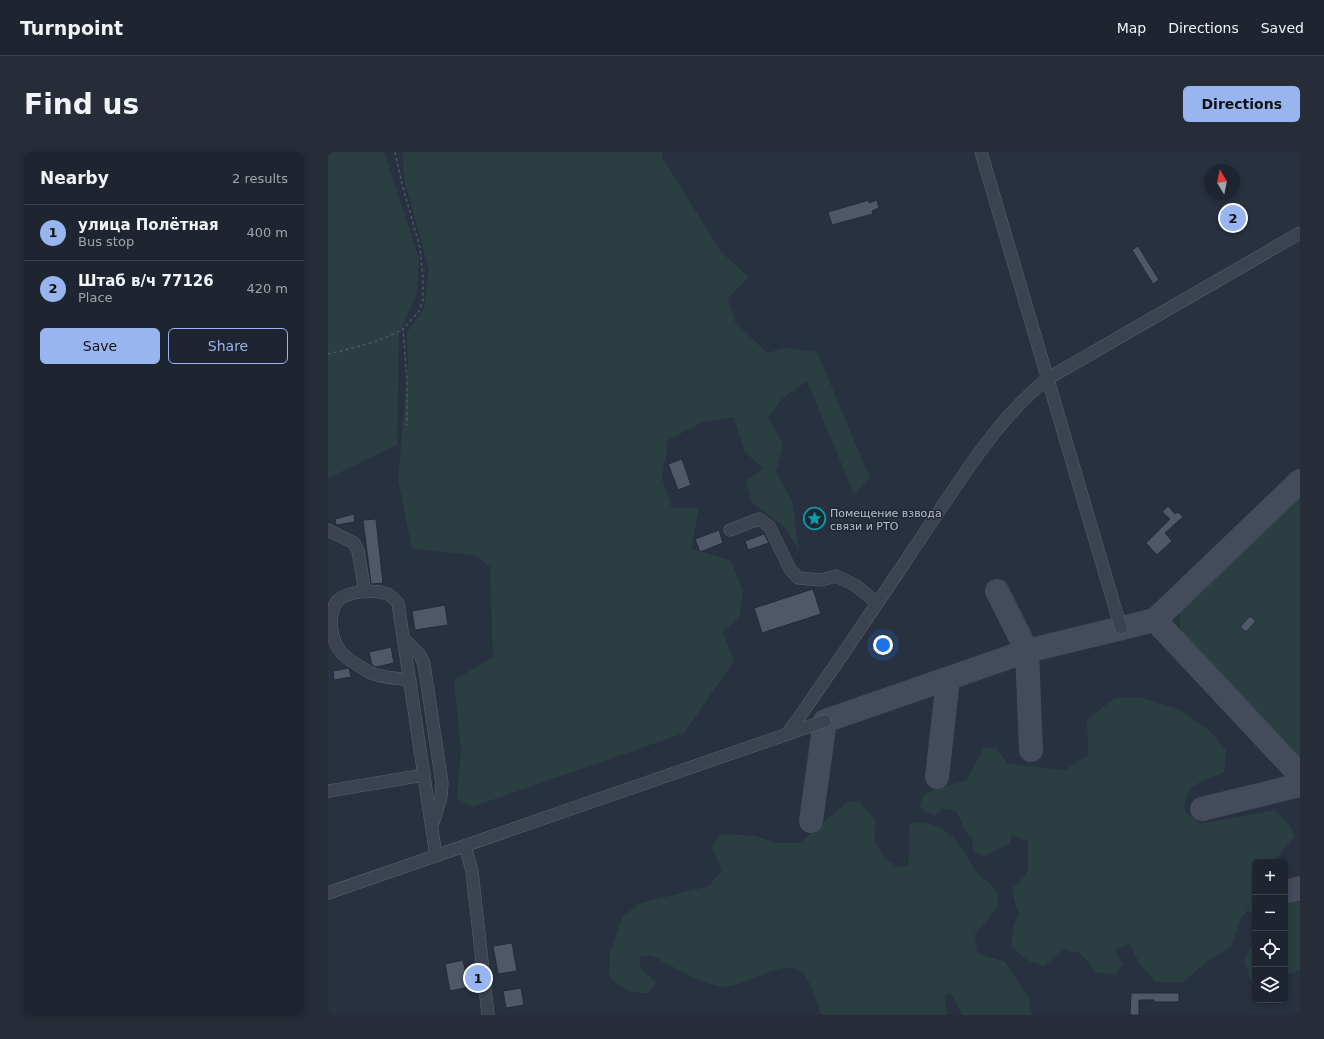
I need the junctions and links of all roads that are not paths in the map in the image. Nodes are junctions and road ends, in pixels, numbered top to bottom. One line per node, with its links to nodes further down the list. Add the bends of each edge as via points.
1 (981, 152): 3 (street)
2 (1300, 233): 3 (street)
3 (1047, 379): 7 (street, via 1006,417 982,448); 8 (street)
4 (328, 530): 6 (street, via 354,543 358,551)
5 (730, 530): 7 (street, via 759,519 769,526 790,569 798,578 821,580 836,576 855,586)
6 (365, 592): 9 (street, via 388,594 398,603); 10 (street, via 352,594 337,601 331,610 329,622 333,640 342,653 372,673)
7 (877, 603): 12 (street, via 837,665)
8 (1121, 628)
9 (404, 639): 10 (street); 15 (street, via 420,655 424,664 442,783 441,797)
10 (410, 680): 13 (street)
11 (825, 721): 12 (street)
12 (787, 734): 16 (street)
13 (424, 775): 14 (street); 15 (street)
14 (328, 791)
15 (432, 826): 17 (street)
16 (465, 846): 17 (street); 19 (street, via 472,871)
17 (436, 856): 18 (street)
18 (328, 893)
19 (488, 1015)

